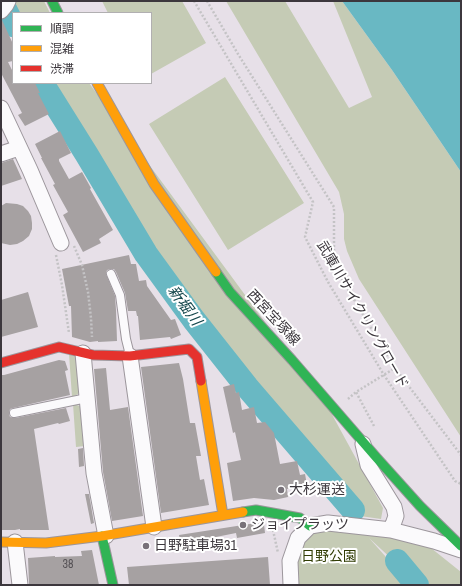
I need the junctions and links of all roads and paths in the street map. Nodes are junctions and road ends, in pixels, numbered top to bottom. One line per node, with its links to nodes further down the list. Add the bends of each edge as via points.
1 (52, 1): 4 (street)
2 (194, 1): 15 (path, 武庫川サイクリングロード, via 313,202 305,237 328,282)
3 (207, 1): 14 (path, via 334,207 334,266)
4 (58, 12)
5 (98, 84): 21 (street, 西宮宝塚線, via 154,184 230,292)
6 (1, 108): 7 (street)
7 (19, 148): 8 (street); 9 (street)
8 (1, 154)
9 (61, 243): 11 (path, via 54,249); 11 (path, via 73,245 82,265 88,292 91,318)
10 (111, 274): 12 (lane, via 120,295)
11 (82, 353): 12 (street); 13 (street, via 59,347); 17 (street)
12 (130, 356): 25 (street, via 189,349 197,357); 27 (street)
13 (1, 362)
14 (395, 368): 15 (path); 22 (path)
15 (384, 375): 16 (path); 23 (path, 武庫川サイクリングロード, via 455,480)
16 (356, 392): 18 (path); 20 (path)
17 (87, 398): 19 (lane); 29 (street, via 94,473)
18 (349, 398)
19 (14, 413)
20 (374, 427)
21 (363, 443): 28 (street, via 368,465 394,507 396,516); 31 (street, 西宮宝塚線, via 420,506)
22 (461, 455)
23 (461, 484)
24 (270, 512): 25 (street, via 256,510); 26 (street, via 300,518); 33 (path)
25 (223, 516): 27 (street)
26 (310, 526): 28 (street, via 328,523); 36 (street, via 298,538 292,554)
27 (154, 527): 29 (street)
28 (391, 530): 32 (street)
29 (104, 536): 30 (street, via 46,543); 35 (street)
30 (8, 542): 34 (street)
31 (461, 546)
32 (461, 550)
33 (278, 556)
34 (20, 585)
35 (113, 585)
36 (291, 585)

